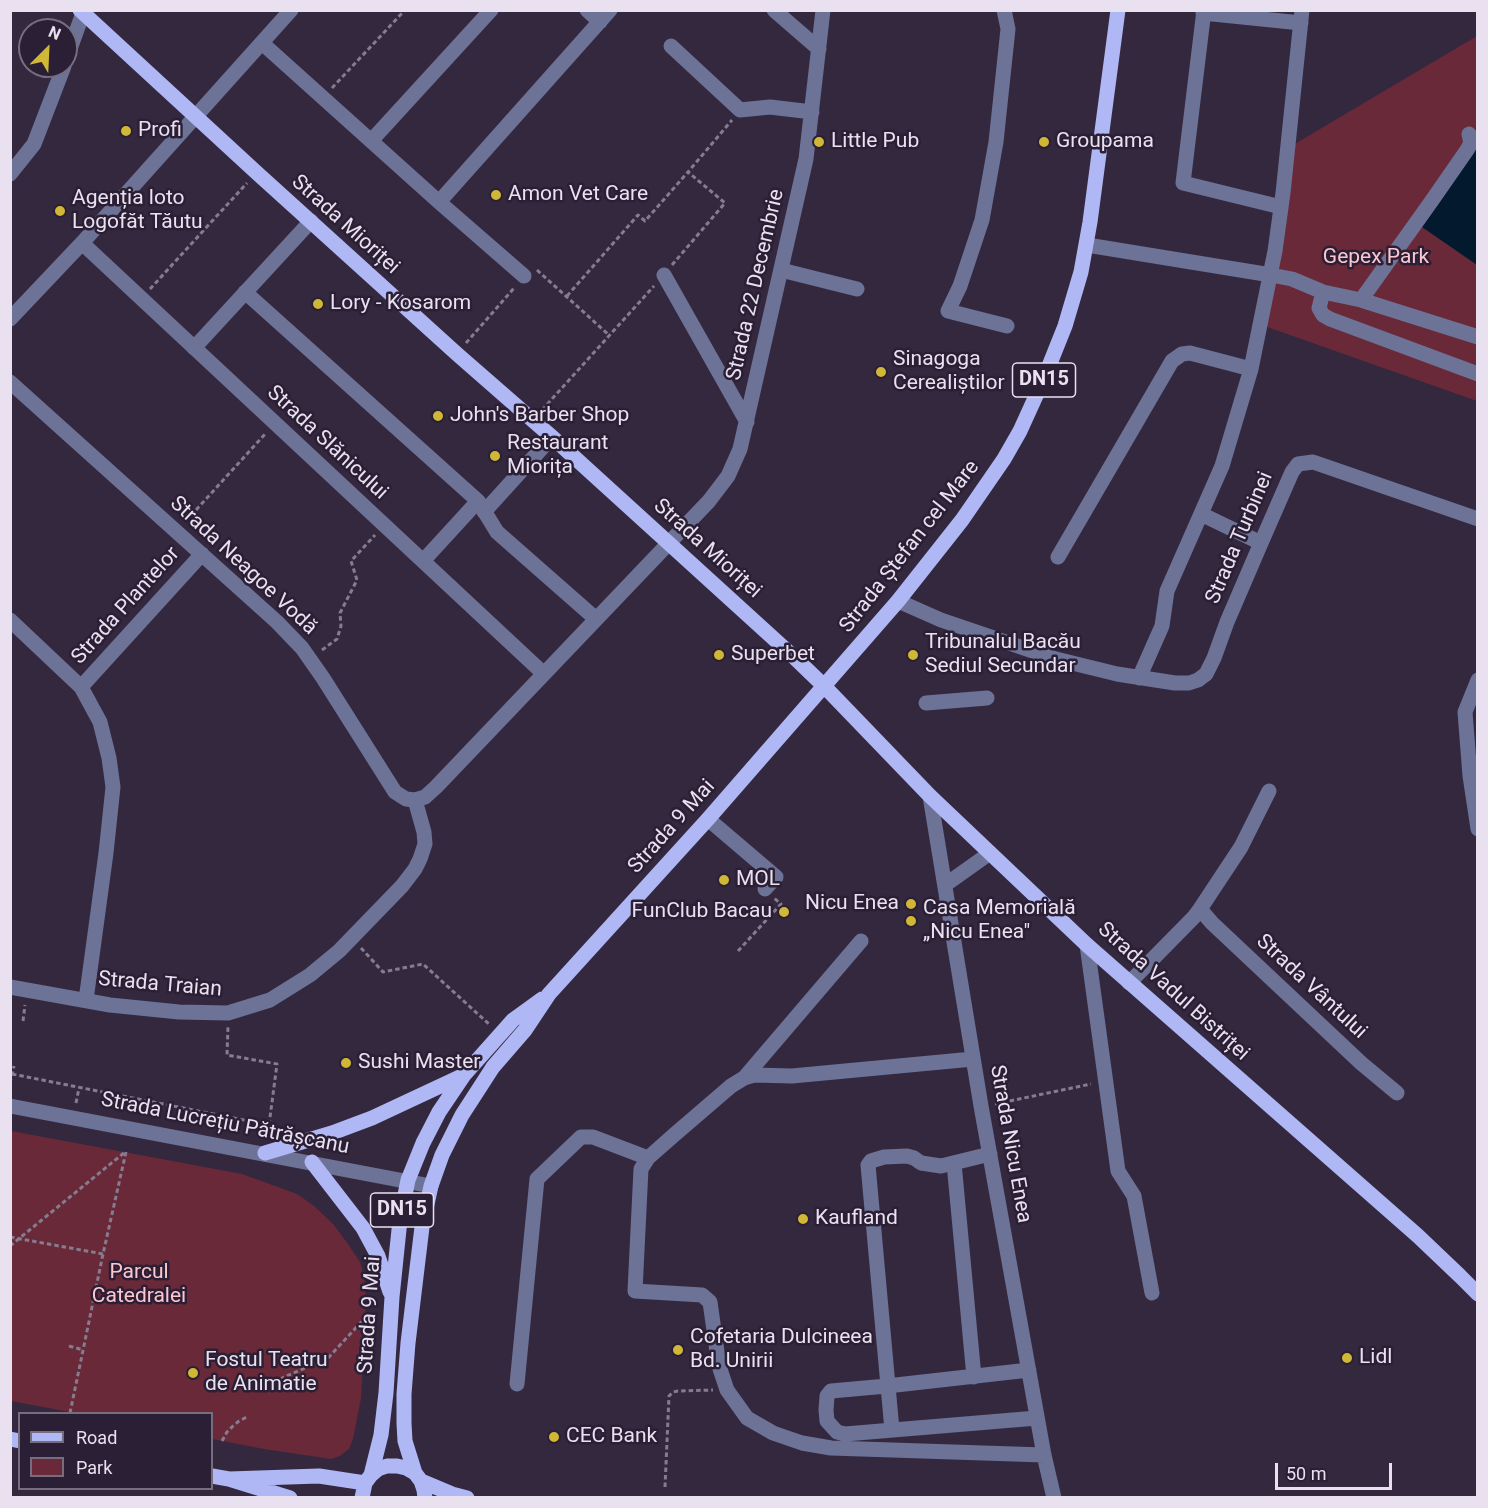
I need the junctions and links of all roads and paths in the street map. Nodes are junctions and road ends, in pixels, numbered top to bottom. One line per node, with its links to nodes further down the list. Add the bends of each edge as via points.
1 (291, 10): 13 (street)
2 (405, 10): 17 (path)
3 (491, 10): 22 (street)
4 (587, 10): 11 (street)
5 (774, 10): 15 (street)
6 (822, 10): 15 (street, Strada 22 Decembrie)
7 (1004, 10): 42 (street, via 1008,29 996,142 982,220 948,311)
8 (1118, 10): 30 (main road, Strada Ștefan cel Mare / DN15)
9 (82, 12): 20 (main road, Strada Mioriței)
10 (1204, 12): 12 (street); 27 (street, via 1183,183)
11 (605, 16): 26 (street)
12 (1302, 17): 27 (street)
13 (262, 43): 17 (street); 20 (street)
14 (671, 46): 18 (street)
15 (819, 49): 19 (street, Strada 22 Decembrie)
16 (59, 78): 25 (street, via 34,144)
17 (323, 98): 22 (street)
18 (740, 110): 19 (street, via 770,107); 23 (path)
19 (812, 112): 31 (street, Strada 22 Decembrie, via 806,159)
20 (196, 117): 24 (main road, Strada Mioriței); 29 (street)
21 (1469, 134): 40 (street, via 1471,143 1467,150)
22 (371, 141): 26 (street)
23 (688, 172): 32 (path, via 725,203); 38 (path, via 645,221 638,214)
24 (257, 173): 28 (main road, Strada Mioriței); 39 (path)
25 (10, 174)
26 (439, 202): 34 (street)
27 (1281, 207): 33 (street)
28 (310, 221): 36 (street); 46 (main road, Strada Mioriței)
29 (82, 243): 39 (street, Strada Slănicului); 41 (street)
30 (1087, 245): 33 (street); 64 (main road, Strada Ștefan cel Mare / DN15, via 1056,350 1020,431 962,520)
31 (781, 270): 35 (street); 51 (street, Strada 22 Decembrie)
32 (664, 275): 43 (path); 51 (street)
33 (1271, 275): 37 (street); 47 (street)
34 (524, 276): 38 (path, via 533,266); 46 (path)
35 (856, 289)
36 (245, 292): 45 (street); 54 (street)
37 (1323, 292): 40 (street); 48 (street, via 1319,308 1330,319)
38 (567, 296): 43 (path)
39 (141, 298): 45 (street, Strada Slănicului)
40 (1361, 300): 44 (street)
41 (10, 319)
42 (1007, 326)
43 (609, 335): 50 (path)
44 (1478, 337)
45 (195, 348): 52 (street, Strada Slănicului)
46 (457, 354): 50 (main road, Strada Mioriței)
47 (1251, 369): 55 (street, via 1222,466); 62 (street, via 1190,353 1172,361)
48 (1478, 374)
49 (10, 382): 58 (street, Strada Neagoe Vodă)
50 (532, 420): 53 (main road, Strada Mioriței)
51 (747, 422): 59 (street, Strada 22 Decembrie, via 728,476)
52 (276, 423): 57 (street, Strada Slănicului); 58 (path)
53 (552, 437): 54 (street); 59 (main road, Strada Mioriței)
54 (481, 507): 63 (street); 65 (street, via 497,532)
55 (1201, 514): 60 (street); 69 (street, via 1167,591 1162,626)
56 (1478, 519): 60 (street, Strada Turbinei, via 1313,462 1298,464 1292,472)
57 (384, 525): 63 (street, Strada Slănicului); 67 (path, via 351,561 357,580 340,613 337,639)
58 (177, 531): 61 (street, Strada Neagoe Vodă)
59 (669, 543): 65 (street); 71 (main road, Strada Mioriței)
60 (1261, 543): 69 (street, Strada Turbinei, via 1206,674 1182,683)
61 (202, 554): 67 (street, Strada Neagoe Vodă, via 277,622); 72 (street, Strada Plantelor)
62 (1058, 557)
63 (423, 561): 68 (street, Strada Slănicului)
64 (898, 602): 69 (street, Strada Turbinei, via 1056,659); 71 (main road, Strada Ștefan cel Mare / DN15)
65 (596, 619): 68 (street)
66 (10, 620): 72 (street, Strada Traian)
67 (310, 660): 77 (street, Strada Neagoe Vodă, via 395,792)
68 (544, 674): 77 (street, via 436,787)
69 (1139, 678)
70 (1478, 680): 79 (street, via 1465,712)
71 (824, 686): 76 (main road, Strada Vadul Bistriței); 78 (main road, Strada 9 Mai / DN15)
72 (81, 687): 91 (street, Strada Traian, via 100,722 113,787)
73 (987, 698): 74 (street)
74 (926, 703)
75 (1269, 791): 83 (street, via 1241,847)
76 (930, 796): 80 (main road, Strada Vadul Bistriței); 81 (street, Strada Nicu Enea)
77 (415, 800): 84 (street, Strada Traian, via 424,832 420,859 402,886)
78 (708, 819): 82 (street, via 776,877); 90 (main road, Strada 9 Mai / DN15)
79 (1478, 829)
80 (990, 853): 81 (street); 86 (main road, Strada Vadul Bistriței)
81 (945, 885): 94 (street, Strada Nicu Enea)
82 (765, 889): 87 (path, via 781,903)
83 (1200, 909): 88 (street); 102 (street, Strada Vântului)
84 (351, 938): 92 (street, Strada Traian, via 310,975 270,1000); 93 (path, via 383,972 423,964)
85 (861, 941): 98 (street)
86 (1087, 945): 88 (main road, Strada Vadul Bistriței); 99 (street)
87 (738, 951)
88 (1129, 982): 122 (main road, Strada Vadul Bistriței, via 1418,1236)
89 (10, 987): 91 (street)
90 (549, 994): 93 (main road, Strada 9 Mai / DN15, via 513,1020); 114 (main road, Strada 9 Mai / DN15, via 462,1114)
91 (86, 1000): 92 (street, Strada Traian, via 179,1012)
92 (228, 1013): 103 (path, via 227,1055 277,1064 269,1125)
93 (501, 1034): 97 (main road, Strada 9 Mai / DN15)
94 (973, 1059): 98 (street); 106 (street, Strada Nicu Enea)
95 (14, 1066): 96 (path)
96 (12, 1074): 100 (path); 101 (path)
97 (464, 1075): 108 (main road, via 372,1118); 113 (main road, Strada 9 Mai / DN15, via 439,1112)
98 (744, 1078): 110 (street)
99 (1106, 1081): 106 (path); 121 (street, via 1118,1171 1134,1196)
100 (10, 1083)
101 (79, 1088): 103 (path); 104 (path)
102 (1397, 1093)
103 (148, 1101): 107 (path)
104 (76, 1105)
105 (10, 1106): 108 (street, Strada Lucrețiu Pătrășcanu)
106 (981, 1107): 109 (street, Strada Nicu Enea)
107 (145, 1118)
108 (265, 1153): 111 (street, Strada Lucrețiu Pătrășcanu)
109 (990, 1154): 112 (street); 127 (street, Strada Nicu Enea)
110 (648, 1158): 130 (street, via 593,1137 581,1137 537,1179); 132 (street, via 641,1169 635,1291 702,1295 710,1302 719,1366)
111 (312, 1162): 113 (street, Strada Lucrețiu Pătrășcanu); 123 (main road, via 363,1228)
112 (954, 1163): 128 (street); 131 (street, via 932,1165 907,1156 876,1158 868,1165)
113 (408, 1180): 114 (street, Strada Lucrețiu Pătrășcanu); 123 (main road, Strada 9 Mai / DN15, via 399,1220)
114 (431, 1186): 140 (main road, Strada 9 Mai / DN15, via 422,1227 404,1394 405,1441)
115 (10, 1237): 116 (path)
116 (20, 1239): 117 (path); 118 (path); 118 (path, via 126,1152)
117 (10, 1246)
118 (103, 1254): 126 (path)
119 (10, 1275): 120 (path)
120 (10, 1281)
121 (1152, 1293)
122 (1478, 1294)
123 (392, 1297): 142 (main road, Strada 9 Mai / DN15, via 381,1435)
124 (365, 1318): 129 (path, via 328,1358)
125 (69, 1346): 126 (path)
126 (83, 1350): 133 (path)
127 (1029, 1370): 128 (street); 135 (street, Strada Nicu Enea)
128 (974, 1377): 131 (street)
129 (280, 1379)
130 (518, 1384)
131 (887, 1386): 136 (street); 136 (street, via 831,1391 827,1396 827,1421 837,1432 845,1434)
132 (727, 1390): 138 (street, via 747,1418 802,1443 831,1448); 143 (path, via 678,1391 669,1396)
133 (70, 1412)
134 (247, 1417): 137 (path, via 233,1426)
135 (1037, 1418): 136 (street); 138 (street, Strada Nicu Enea)
136 (892, 1430)
137 (222, 1441)
138 (1044, 1455): 147 (street, Strada Nicu Enea)
139 (213, 1476): 141 (main road)
140 (418, 1477): 142 (main road, via 406,1468 387,1466 378,1469); 145 (main road, Strada 9 Mai); 146 (main road)
141 (229, 1479): 142 (main road, via 319,1476); 144 (main road)
142 (366, 1485)
143 (664, 1487)
144 (290, 1497)
145 (425, 1497)
146 (467, 1497)
147 (1053, 1497)

